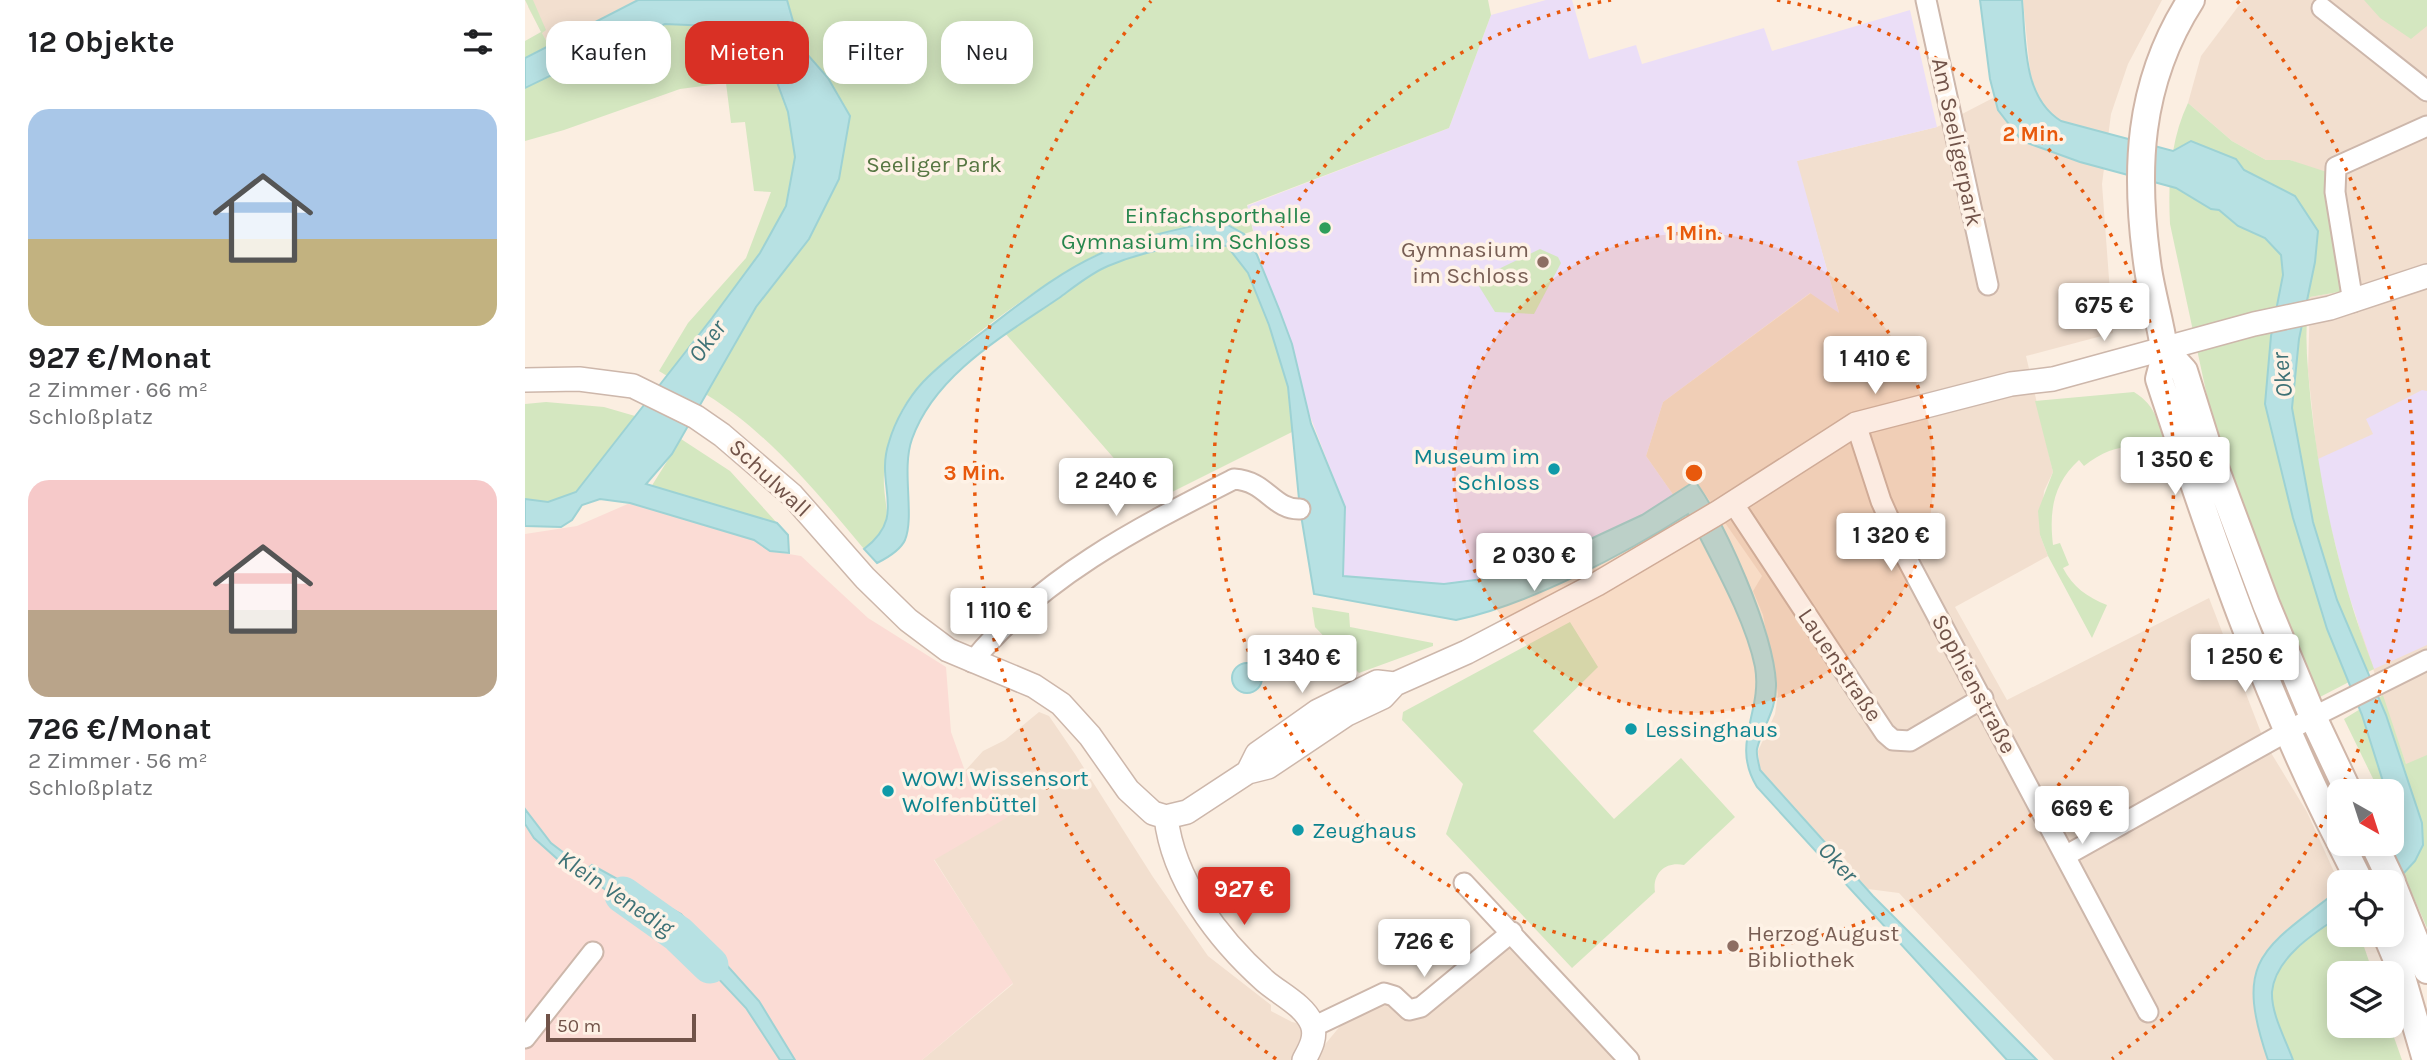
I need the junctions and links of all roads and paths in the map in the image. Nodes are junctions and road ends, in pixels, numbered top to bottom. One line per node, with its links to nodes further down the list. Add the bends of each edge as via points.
1 (1926, 0): 7 (street, Am Seeligerpark)
2 (2189, 1): 9 (main road, via 2155,76 2142,132 2148,268)
3 (2322, 8): 4 (street)
4 (2427, 91)
5 (2427, 126): 8 (street, via 2343,162 2333,174)
6 (2427, 276): 8 (street)
7 (1988, 285)
8 (2353, 302): 9 (street)
9 (2165, 350): 11 (street); 17 (main road, via 2184,371 2220,480); 18 (main road, via 2159,379)
10 (525, 380): 15 (street, Schulwall, via 607,381 647,391 696,417 773,475 908,620)
11 (1856, 424): 12 (street); 16 (street, Sophienstraße, via 1881,501 1907,559)
12 (1726, 508): 16 (street, Lauenstraße, via 1893,740 1910,741); 20 (street, via 1517,627 1395,684 1384,696 1337,720 1268,767 1248,772 1187,812)
13 (1300, 509): 15 (street, via 1277,502 1250,480 1234,479 1111,544 1043,591)
14 (2427, 660): 17 (street)
15 (972, 662): 20 (street, Schulwall, via 1034,686 1061,704 1141,804)
16 (1983, 698): 22 (street, Sophienstraße)
17 (2313, 717): 18 (street); 19 (main road)
18 (2285, 732): 21 (main road); 22 (street)
19 (2342, 779)
20 (1166, 817): 30 (street, via 1175,861 1210,918 1248,965 1300,1009)
21 (2327, 817)
22 (2065, 856): 29 (street, Sophienstraße)
23 (1464, 883): 25 (street)
24 (2404, 913): 28 (main road)
25 (1513, 932): 30 (street, via 1422,1007 1409,1010 1384,993); 33 (street)
26 (2392, 947): 34 (main road)
27 (593, 952): 31 (street)
28 (2427, 970)
29 (2148, 1012)
30 (1313, 1027): 32 (street)
31 (525, 1038)
32 (1304, 1060)
33 (1629, 1060)
34 (2426, 1060)

